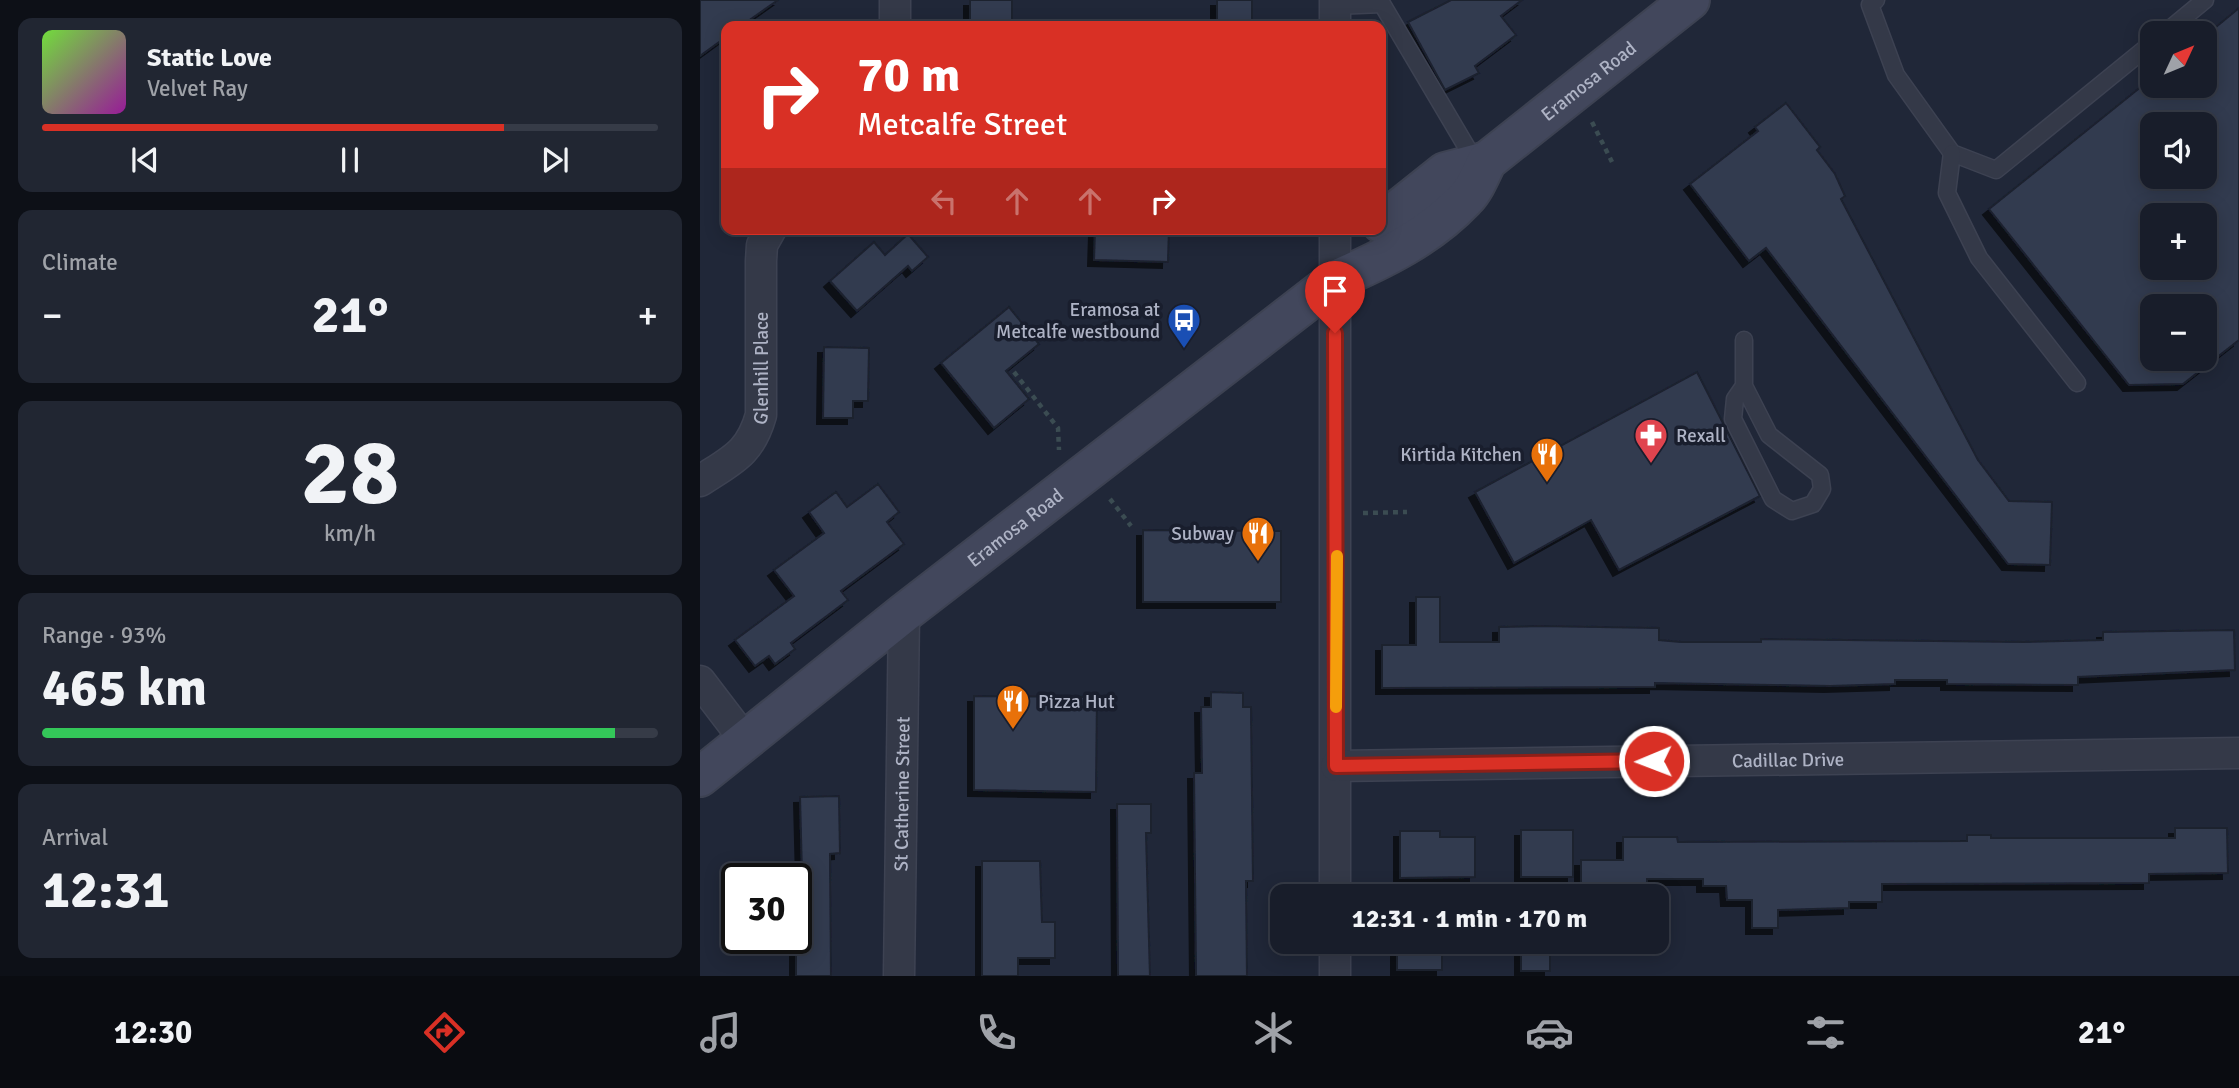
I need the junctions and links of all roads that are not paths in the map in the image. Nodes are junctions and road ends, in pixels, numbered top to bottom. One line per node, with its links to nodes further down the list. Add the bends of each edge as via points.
1 (895, 0): 6 (street)
2 (1690, 0): 10 (main road, Eramosa Road)
3 (1876, 0): 9 (lane, via 1870,5 1896,75)
4 (2206, 0): 7 (lane)
5 (1335, 11): 10 (lane, via 1382,4)
6 (895, 21)
7 (2180, 21)
8 (2140, 53): 9 (lane, via 1996,170)
9 (1952, 153): 17 (lane, via 1947,193 1979,258)
10 (1482, 162): 11 (main road, Eramosa Road, via 1445,172); 15 (main road, Eramosa Road, via 1467,198 1456,207 1395,254)
11 (1386, 219)
12 (769, 235): 19 (street, Glenhill Place, via 762,253 761,415 754,438 741,453)
13 (1335, 235): 15 (street)
14 (1369, 235): 15 (main road, Eramosa Road)
15 (1335, 280): 20 (main road, Eramosa Road); 24 (street)
16 (1744, 340): 18 (lane)
17 (2077, 383)
18 (1744, 386): 18 (lane, via 1769,435 1820,475 1822,488 1814,504 1792,511 1773,499 1733,419 1735,399)
19 (700, 481)
20 (904, 613): 22 (main road, Eramosa Road); 28 (street, St Catherine Street)
21 (700, 681): 22 (street)
22 (745, 740): 25 (main road, Eramosa Road)
23 (2239, 753): 24 (street, Cadillac Drive)
24 (1336, 766): 26 (street)
25 (700, 777)
26 (1335, 884)
27 (1335, 954): 29 (street)
28 (899, 976)
29 (1335, 976)

